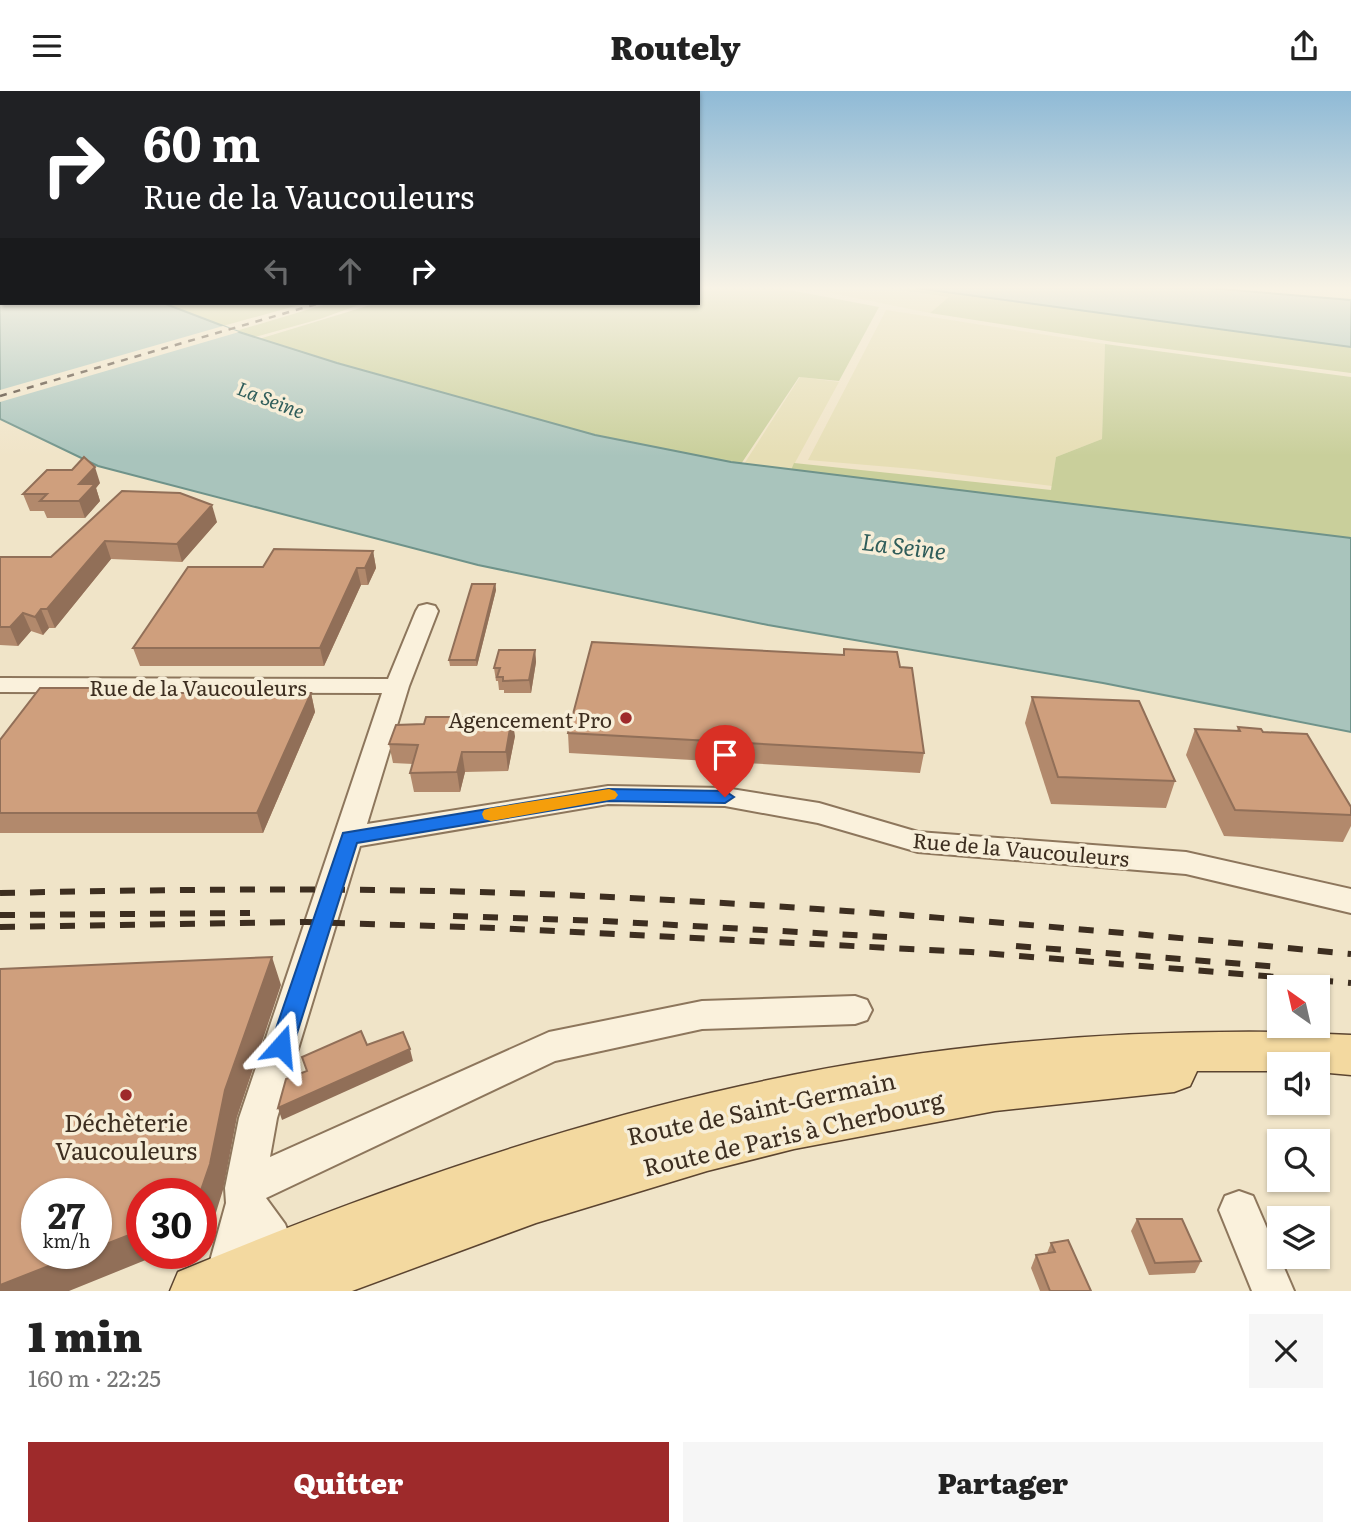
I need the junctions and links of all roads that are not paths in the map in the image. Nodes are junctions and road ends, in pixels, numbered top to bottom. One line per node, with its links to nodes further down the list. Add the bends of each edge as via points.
1 (427, 611): 3 (street)
2 (0, 685): 3 (street, Rue de la Vaucouleurs)
3 (397, 686): 4 (street)
4 (350, 838): 5 (street, Rue de la Vaucouleurs, via 608,795 725,797 819,813 918,842 1186,863); 11 (street, via 258,1118)
5 (1351, 901)
6 (855, 1010): 11 (street, via 702,1015 548,1047)
7 (1351, 1055): 13 (main road, Route de Saint-Germain, via 1269,1050 1119,1054 961,1068 825,1090 604,1142 404,1209)
8 (1330, 1068): 9 (main road)
9 (1351, 1068)
10 (1267, 1069): 13 (main road, Route de Paris à Cherbourg, via 1072,1081 900,1105 583,1181 455,1226)
11 (245, 1195): 13 (street, via 271,1238); 14 (street)
12 (1239, 1210): 15 (street)
13 (282, 1274): 14 (main road, Route de Saint-Germain)
14 (222, 1286)
15 (1273, 1291)

